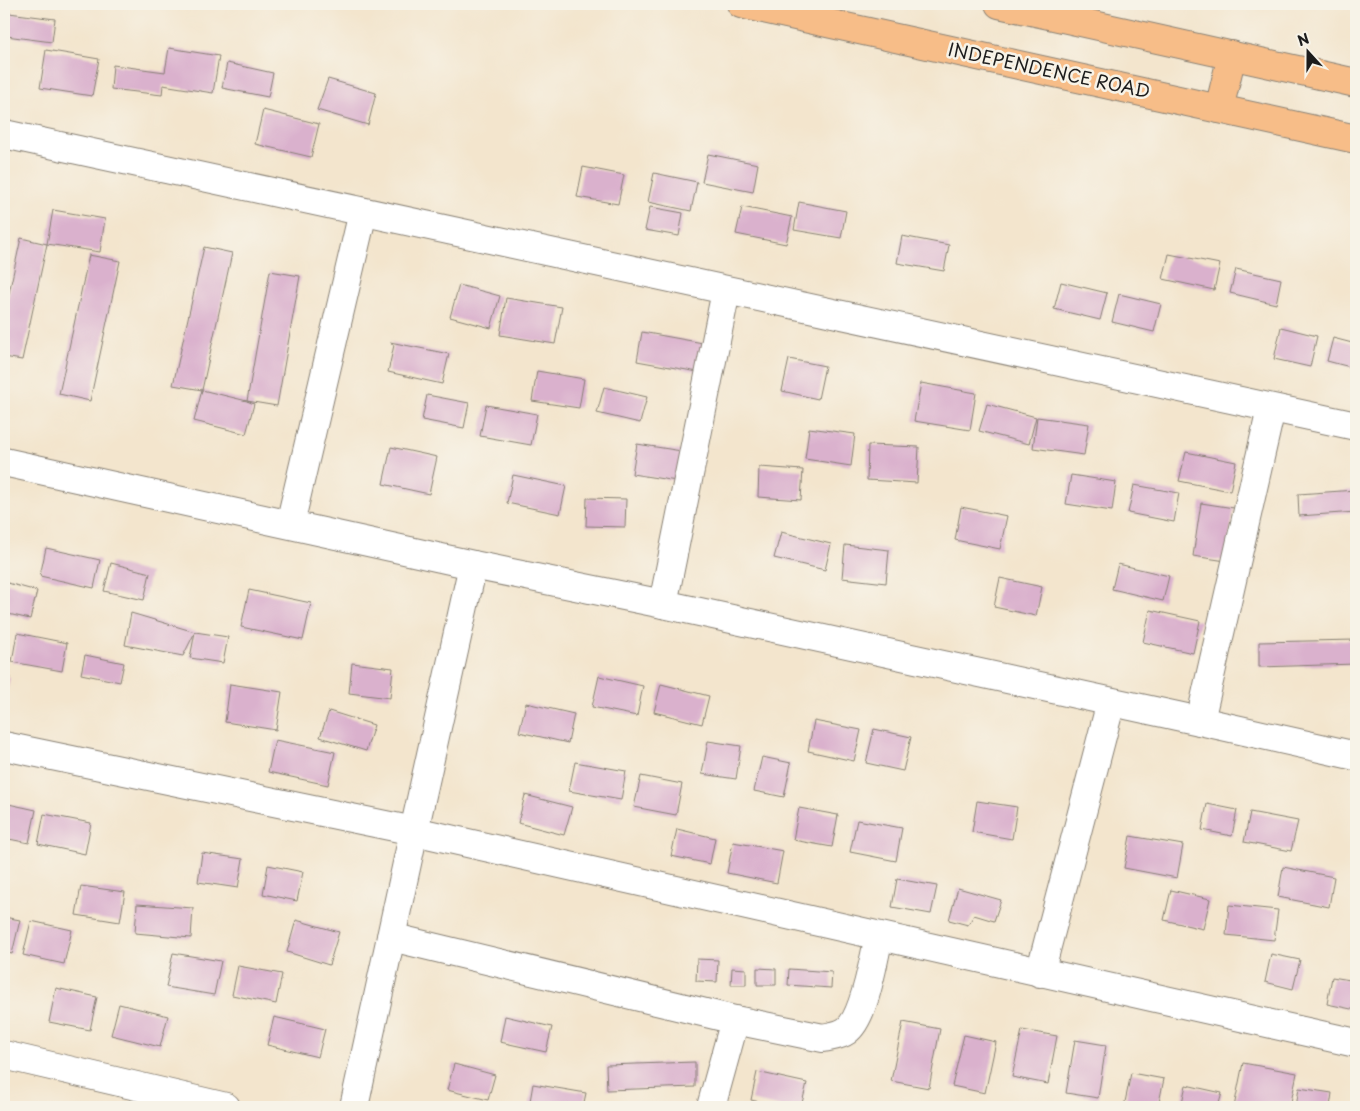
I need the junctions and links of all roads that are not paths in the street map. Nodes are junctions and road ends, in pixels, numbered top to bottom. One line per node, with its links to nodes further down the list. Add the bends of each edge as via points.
1 (741, 4): 5 (main road, INDEPENDENCE ROAD)
2 (999, 4): 3 (main road)
3 (1232, 55): 4 (main road); 5 (main road)
4 (1356, 83)
5 (1219, 109): 7 (main road, INDEPENDENCE ROAD)
6 (4, 134): 8 (street)
7 (1356, 139)
8 (363, 212): 9 (street); 13 (street)
9 (726, 291): 10 (street); 15 (street)
10 (1271, 409): 11 (street); 17 (street)
11 (1356, 426)
12 (4, 462): 13 (street)
13 (290, 524): 14 (street)
14 (473, 565): 15 (street); 20 (street)
15 (663, 604): 16 (street)
16 (1111, 702): 17 (street); 23 (street)
17 (1200, 720): 19 (street)
18 (4, 746): 20 (street)
19 (1356, 756)
20 (414, 831): 21 (street); 22 (street)
21 (391, 937): 24 (street); 28 (street)
22 (879, 937): 23 (street); 24 (street, via 862,1006 855,1022 846,1031 823,1038)
23 (1040, 973): 25 (street)
24 (735, 1020): 29 (street)
25 (1356, 1043)
26 (4, 1055): 27 (street)
27 (226, 1107)
28 (354, 1107)
29 (711, 1107)

